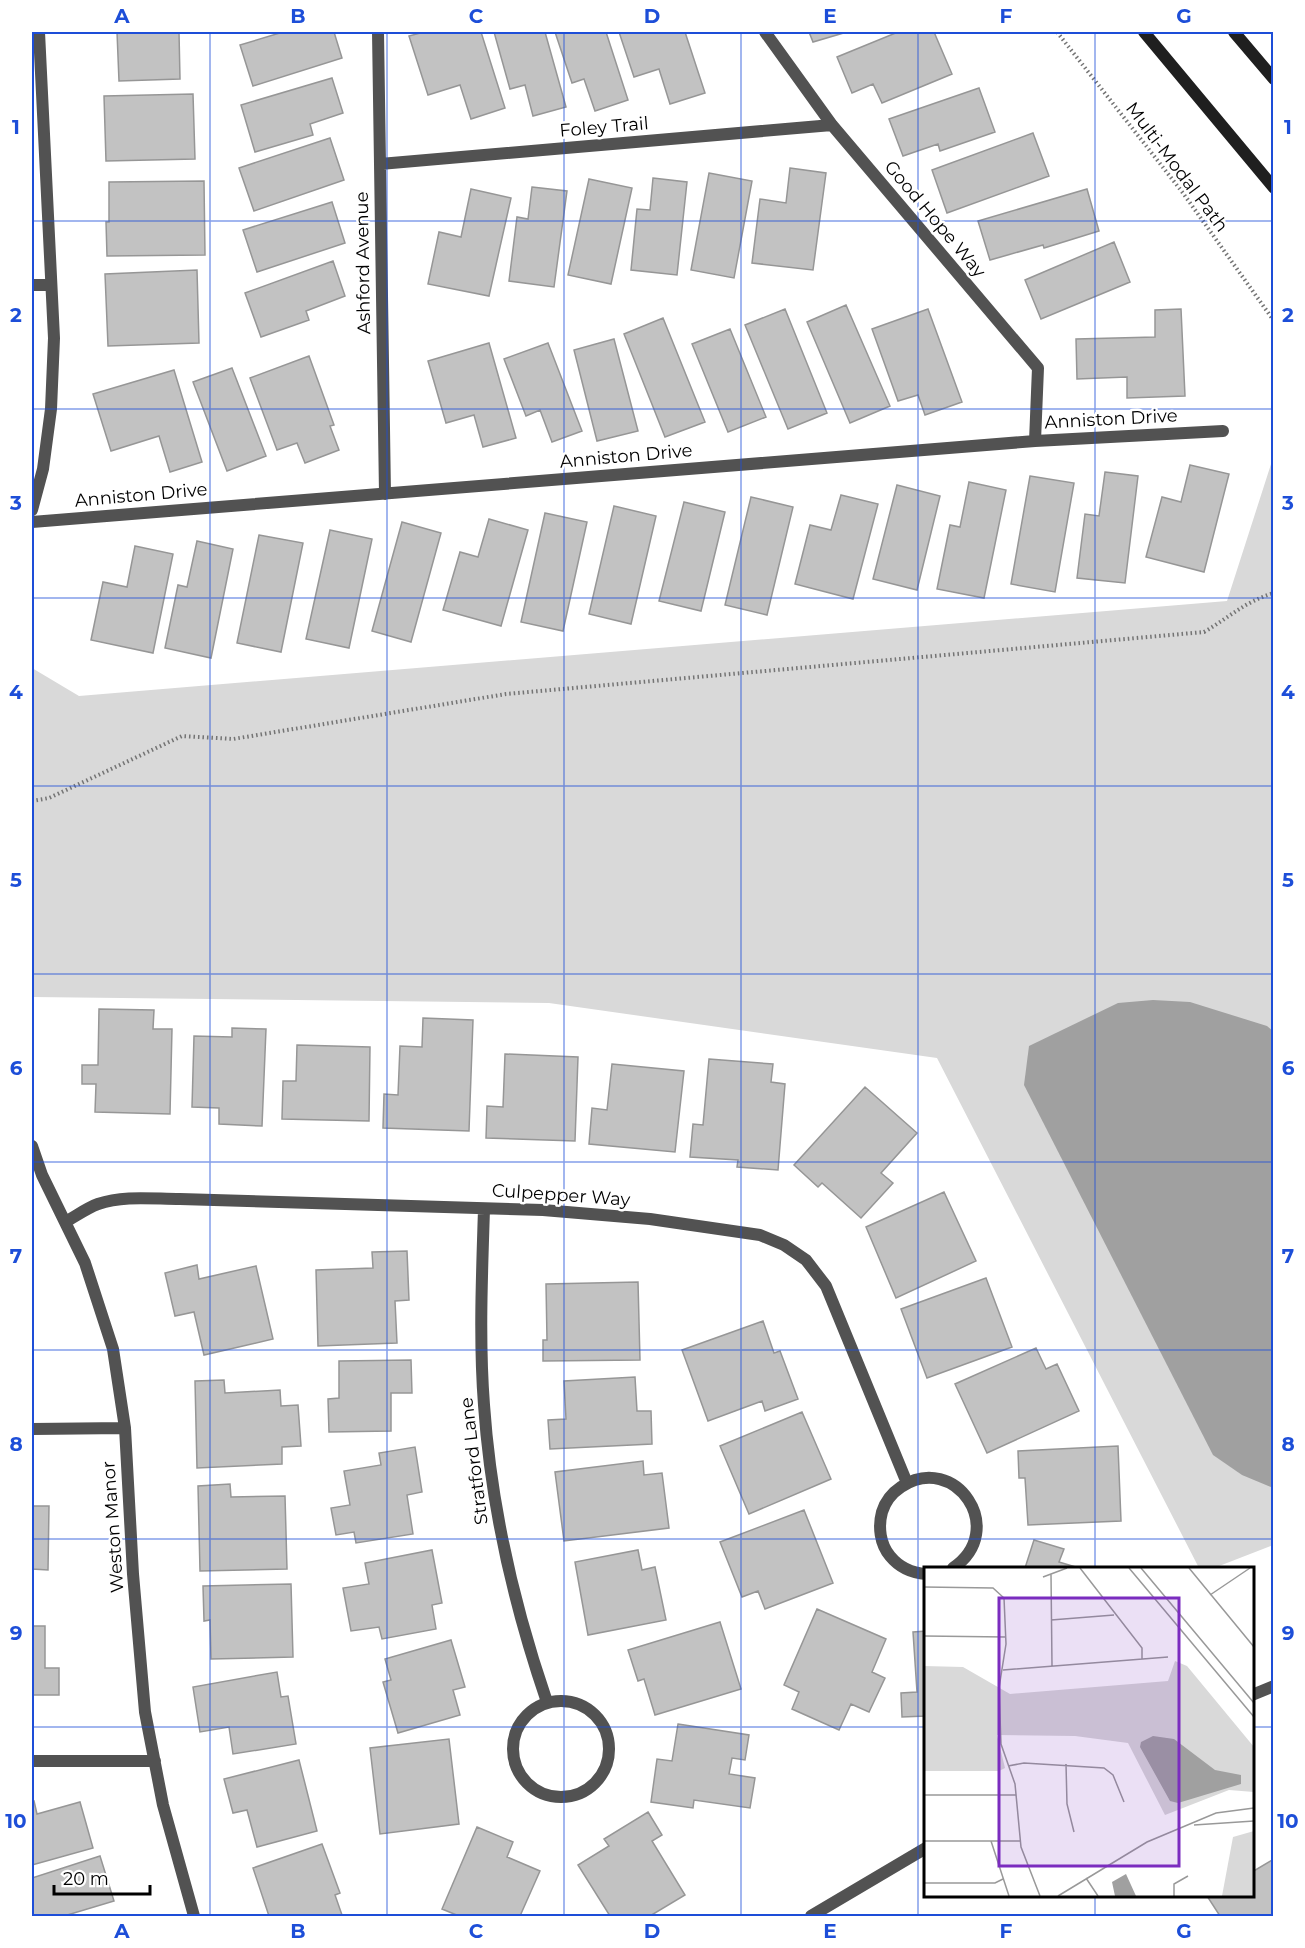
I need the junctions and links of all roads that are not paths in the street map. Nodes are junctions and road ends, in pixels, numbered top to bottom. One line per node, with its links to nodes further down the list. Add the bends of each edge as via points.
1 (39, 32): 11 (street)
2 (378, 32): 8 (street, Ashford Avenue)
3 (765, 32): 7 (street, Good Hope Way)
4 (1144, 32): 9 (main road)
5 (1234, 32): 6 (main road)
6 (1274, 79)
7 (832, 125): 8 (street, Foley Trail); 13 (street, Good Hope Way, via 1038,368)
8 (380, 164): 14 (street, Ashford Avenue)
9 (1274, 188)
10 (32, 285): 11 (street)
11 (51, 285): 15 (street, via 51,409 43,469)
12 (1223, 431): 13 (street, Anniston Drive)
13 (1035, 441): 14 (street, Anniston Drive)
14 (385, 494): 16 (street, Anniston Drive)
15 (32, 510)
16 (32, 522)
17 (32, 1146): 19 (street, Weston Manor)
18 (484, 1209): 19 (street, Culpepper Way, via 129,1199 96,1204); 22 (street, Culpepper Way, via 650,1219 760,1235 784,1245 806,1260 826,1286); 27 (street, Stratford Lane, via 484,1404 493,1494 528,1649)
19 (65, 1222): 20 (street, Weston Manor, via 85,1263 113,1349)
20 (125, 1428): 21 (street); 29 (street, Weston Manor, via 145,1712)
21 (32, 1429)
22 (907, 1483): 23 (street, via 922,1478 952,1483 973,1506 977,1535 972,1550); 24 (street, via 893,1492 884,1507 881,1540 901,1567)
23 (955, 1567)
24 (924, 1574)
25 (1274, 1686): 26 (street)
26 (1254, 1694)
27 (547, 1702): 27 (street, via 576,1702 590,1709 608,1734 610,1749 604,1771 590,1788 576,1795 542,1794 528,1785 513,1755 513,1738 520,1723 531,1710)
28 (32, 1761): 29 (street)
29 (155, 1761): 31 (street, Weston Manor, via 162,1805)
30 (924, 1849): 32 (street)
31 (194, 1917)
32 (811, 1917)

